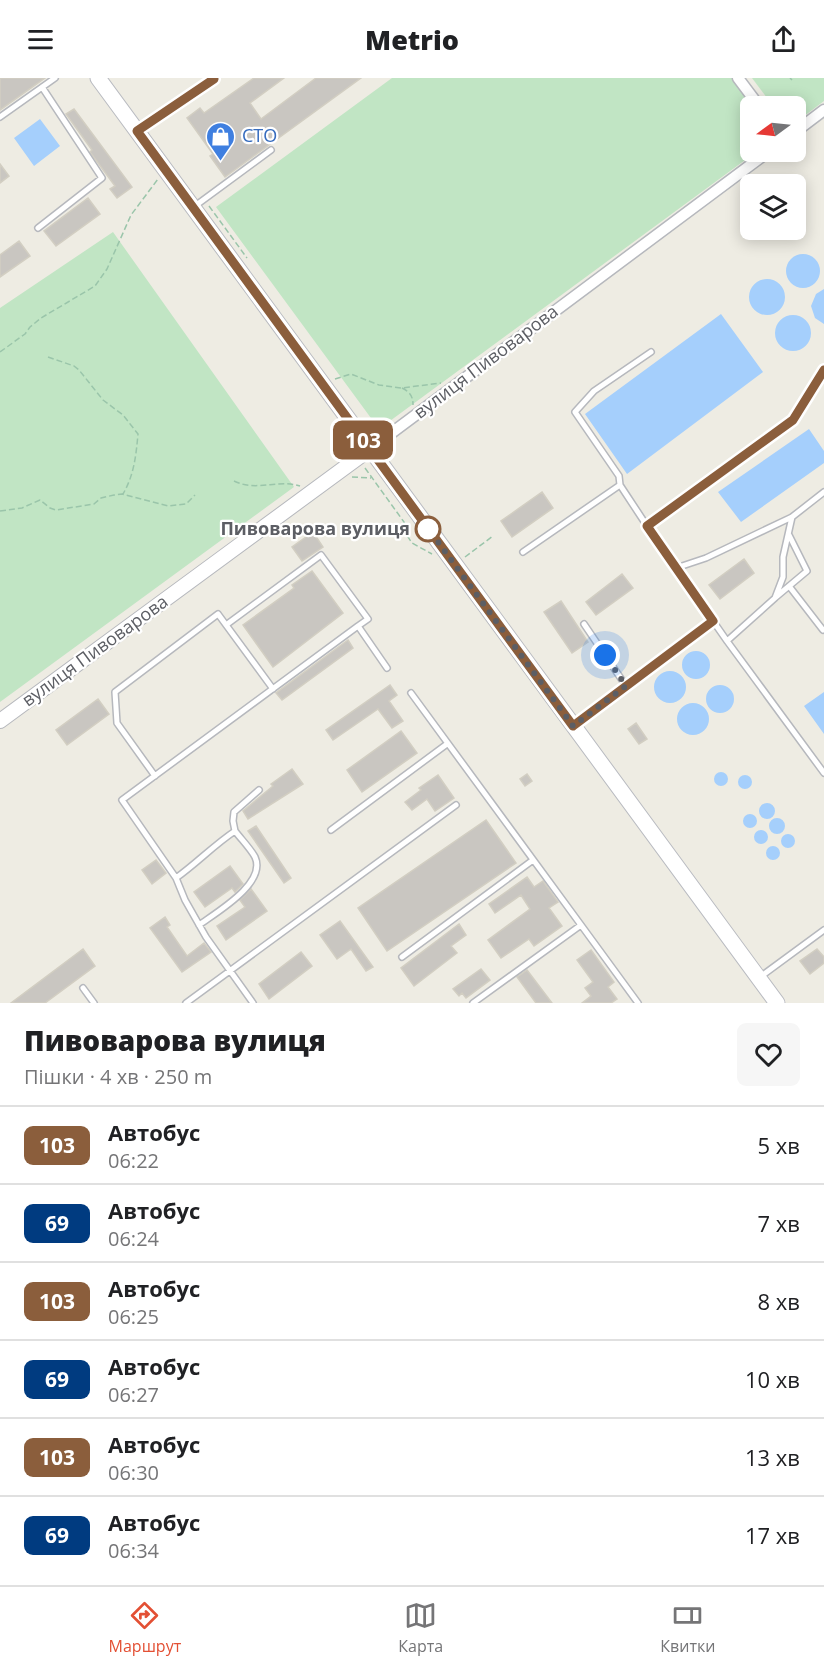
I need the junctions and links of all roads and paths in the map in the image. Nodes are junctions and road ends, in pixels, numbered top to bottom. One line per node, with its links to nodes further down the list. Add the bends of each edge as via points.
1 (55, 78): 5 (lane)
2 (98, 78): 10 (main road)
3 (738, 78): 6 (street)
4 (214, 79): 10 (lane)
5 (42, 87): 8 (lane); 15 (lane, via 102,178)
6 (752, 96)
7 (824, 110): 9 (street)
8 (0, 117)
9 (806, 124)
10 (137, 131): 14 (main road)
11 (271, 150): 14 (lane)
12 (755, 162): 21 (street, вулиця Пивоварова)
13 (159, 178): 16 (path, via 131,215 107,269 95,286 41,318)
14 (193, 207): 25 (main road)
15 (38, 228)
16 (0, 352)
17 (651, 352): 28 (lane, via 594,391 575,412 619,476)
18 (48, 357): 31 (path, via 79,370 138,434 134,469)
19 (824, 370): 35 (lane, via 793,420)
20 (334, 379): 22 (path, via 351,374 379,385)
21 (459, 382): 22 (path); 23 (street, вулиця Пивоварова)
22 (401, 388): 23 (path, via 411,395)
23 (411, 419): 24 (path); 25 (street, вулиця Пивоварова)
24 (365, 421)
25 (370, 449): 54 (street, вулиця Пивоварова); 55 (main road)
26 (367, 471): 39 (path, via 405,522 412,543)
27 (234, 481): 29 (path, via 245,486 275,483)
28 (620, 485): 35 (lane); 38 (lane)
29 (304, 487)
30 (824, 492): 34 (lane)
31 (122, 494): 32 (path, via 168,506 186,504); 33 (path, via 101,498 94,504 56,510 40,500)
32 (195, 495)
33 (0, 511)
34 (792, 517): 36 (lane); 41 (lane)
35 (647, 526): 41 (lane)
36 (788, 534): 42 (lane, via 807,571); 43 (lane, via 783,578)
37 (493, 536): 40 (path)
38 (524, 552)
39 (434, 555)
40 (465, 557)
41 (676, 568): 44 (lane)
42 (789, 586): 43 (lane); 48 (lane)
43 (775, 598): 49 (lane)
44 (713, 621): 49 (lane); 51 (lane)
45 (584, 624): 51 (lane)
46 (226, 625): 47 (lane, via 321,555 368,619); 52 (lane); 58 (lane, via 218,614 115,692 117,723)
47 (358, 626): 50 (lane); 52 (lane)
48 (823, 630)
49 (727, 641): 57 (lane)
50 (387, 668)
51 (626, 686): 55 (lane)
52 (273, 689): 58 (lane)
53 (411, 693): 56 (lane)
54 (0, 721)
55 (573, 726): 70 (main road)
56 (447, 744): 61 (lane); 63 (lane)
57 (824, 773)
58 (155, 776): 64 (lane, via 122,800)
59 (259, 790): 62 (lane, via 234,812)
60 (456, 805): 69 (lane)
61 (331, 830)
62 (235, 831): 64 (lane); 65 (lane, via 256,858 257,871 241,893)
63 (533, 860): 66 (lane); 68 (lane)
64 (176, 878): 65 (lane)
65 (199, 925): 69 (lane)
66 (581, 925): 75 (lane); 76 (lane)
67 (824, 930): 70 (lane)
68 (402, 957)
69 (230, 971): 73 (lane); 74 (lane)
70 (759, 978): 77 (main road)
71 (83, 988): 72 (lane)
72 (94, 1003)
73 (186, 1003)
74 (253, 1003)
75 (473, 1003)
76 (638, 1003)
77 (777, 1003)

